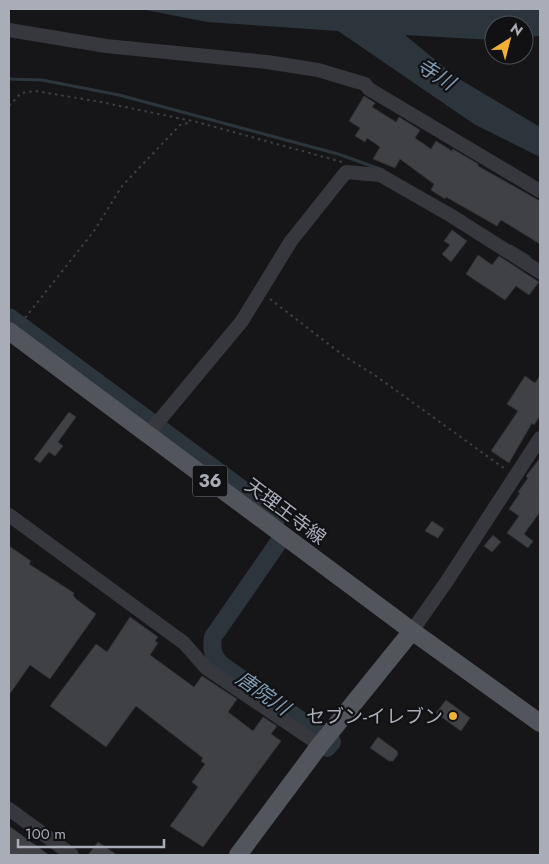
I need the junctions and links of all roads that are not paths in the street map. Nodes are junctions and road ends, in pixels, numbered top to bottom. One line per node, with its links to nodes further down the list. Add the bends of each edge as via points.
1 (9, 30): 2 (street, via 106,46 318,70 365,84)
2 (540, 191)
3 (540, 272): 5 (street, via 380,175 346,172 291,242 242,321)
4 (10, 336): 5 (main road, 天理王寺線 / 36)
5 (148, 434): 8 (main road, 天理王寺線 / 36)
6 (540, 438): 8 (street)
7 (9, 515): 10 (street, via 184,643 206,668)
8 (412, 631): 9 (main road, 天理王寺線 / 36); 10 (main road)
9 (540, 723)
10 (320, 745): 13 (main road)
11 (9, 809): 12 (street)
12 (72, 855)
13 (238, 855)

